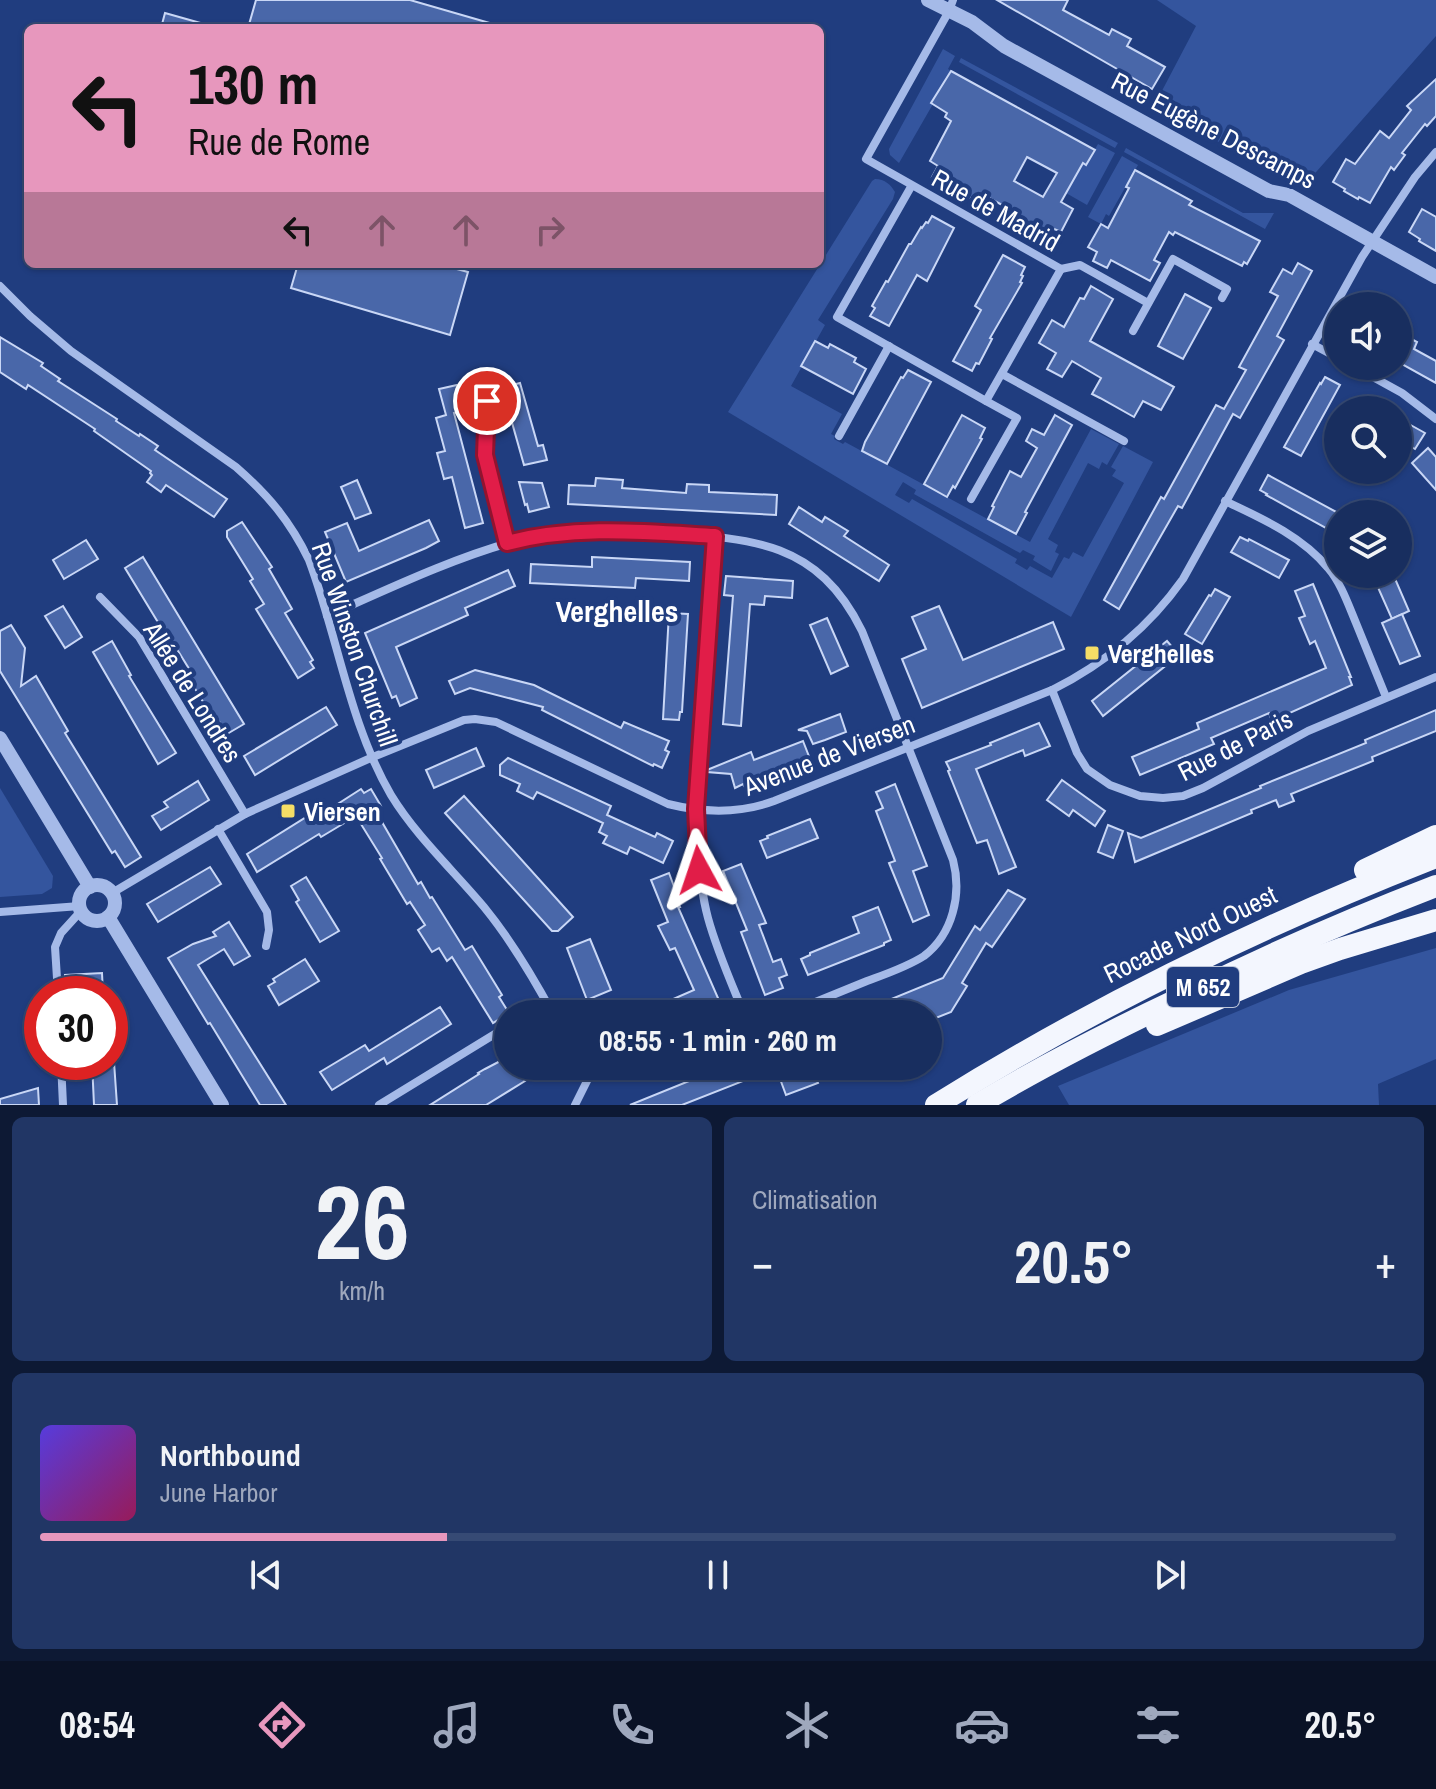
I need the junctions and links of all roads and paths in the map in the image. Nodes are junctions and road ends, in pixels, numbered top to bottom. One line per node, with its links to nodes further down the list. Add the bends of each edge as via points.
1 (928, 0): 2 (street, Rue Eugène Descamps)
2 (951, 6): 4 (street, Rue de Madrid, via 866,159); 5 (street, Rue Eugène Descamps, via 1004,46 1269,191 1289,195)
3 (1436, 152): 5 (street, Avenue de Viersen)
4 (912, 185): 6 (street, Rue de Madrid); 13 (street, Rue de Madrid, via 837,317)
5 (1372, 241): 7 (street, Rue Eugène Descamps); 12 (street, Avenue de Viersen)
6 (1061, 269): 10 (street, Rue de Madrid, via 1080,265); 15 (street, Rue de Madrid)
7 (1436, 277)
8 (0, 286): 27 (street, Rue Winston Churchill, via 60,343 236,467 272,501 309,560)
9 (1222, 298): 10 (street, via 1227,289 1173,259)
10 (1148, 303): 11 (street)
11 (1133, 331)
12 (1312, 344): 14 (street); 23 (street, Avenue de Viersen)
13 (889, 346): 18 (street, Rue de Madrid); 20 (street)
14 (1324, 350)
15 (1002, 374): 18 (street, Rue de Madrid); 21 (street)
16 (1378, 380): 19 (street)
17 (488, 384): 25 (street, via 485,455)
18 (986, 401): 22 (street, Rue de Madrid, via 1017,418)
19 (1436, 419)
20 (839, 436)
21 (1124, 441)
22 (971, 499)
23 (1225, 501): 29 (street, Avenue de Viersen, via 1183,579 1155,613 1115,651); 30 (street, via 1291,536 1328,567)
24 (715, 536): 25 (street, via 591,531); 32 (street, via 783,551 838,592 862,631); 34 (street)
25 (507, 543): 27 (street)
26 (100, 597): 35 (street, Allée de Londres, via 139,637)
27 (327, 616): 33 (street, Rue Winston Churchill)
28 (1436, 677): 30 (street, Rue de Paris)
29 (1052, 690): 30 (street, Rue de Paris, via 1087,769 1110,785 1163,798 1203,788 1308,731); 32 (street, Avenue de Viersen)
30 (1386, 697)
31 (1, 741): 40 (street)
32 (909, 747): 34 (street, Avenue de Viersen, via 762,806 723,812); 51 (street, via 956,870 955,907 946,931 915,961)
33 (373, 757): 34 (street, Avenue de Viersen, via 456,722 487,720 659,800); 35 (street, Avenue de Viersen); 49 (street, Rue Winston Churchill, via 399,807 494,919)
34 (696, 809): 50 (street, via 708,917)
35 (245, 814): 36 (street, Avenue de Viersen)
36 (218, 829): 41 (street, Avenue de Viersen); 47 (street, via 267,912)
37 (1436, 836): 44 (highway, via 1361,872)
38 (1436, 857): 44 (highway, Rocade Nord Ouest / M 652)
39 (1436, 886): 55 (highway, Rocade Nord Ouest / M 652, via 1262,959)
40 (90, 887): 41 (street, via 103,886); 42 (street, via 82,895)
41 (112, 893): 45 (street, via 114,907)
42 (81, 908): 43 (street); 45 (street, via 92,920); 48 (street, via 55,947)
43 (0, 912)
44 (1292, 915): 60 (highway, Rocade Nord Ouest / M 652, via 1108,1004)
45 (108, 917): 57 (street)
46 (1436, 920): 55 (highway, via 1301,963)
47 (266, 946)
48 (57, 976)
49 (545, 1000)
50 (738, 1000)
51 (820, 1000)
52 (494, 1035): 58 (street)
53 (62, 1080): 56 (street)
54 (585, 1080): 59 (street)
55 (1019, 1080): 61 (highway, Rocade Nord Ouest / M 652)
56 (63, 1105)
57 (222, 1105)
58 (379, 1105)
59 (575, 1105)
60 (936, 1105)
61 (977, 1105)

